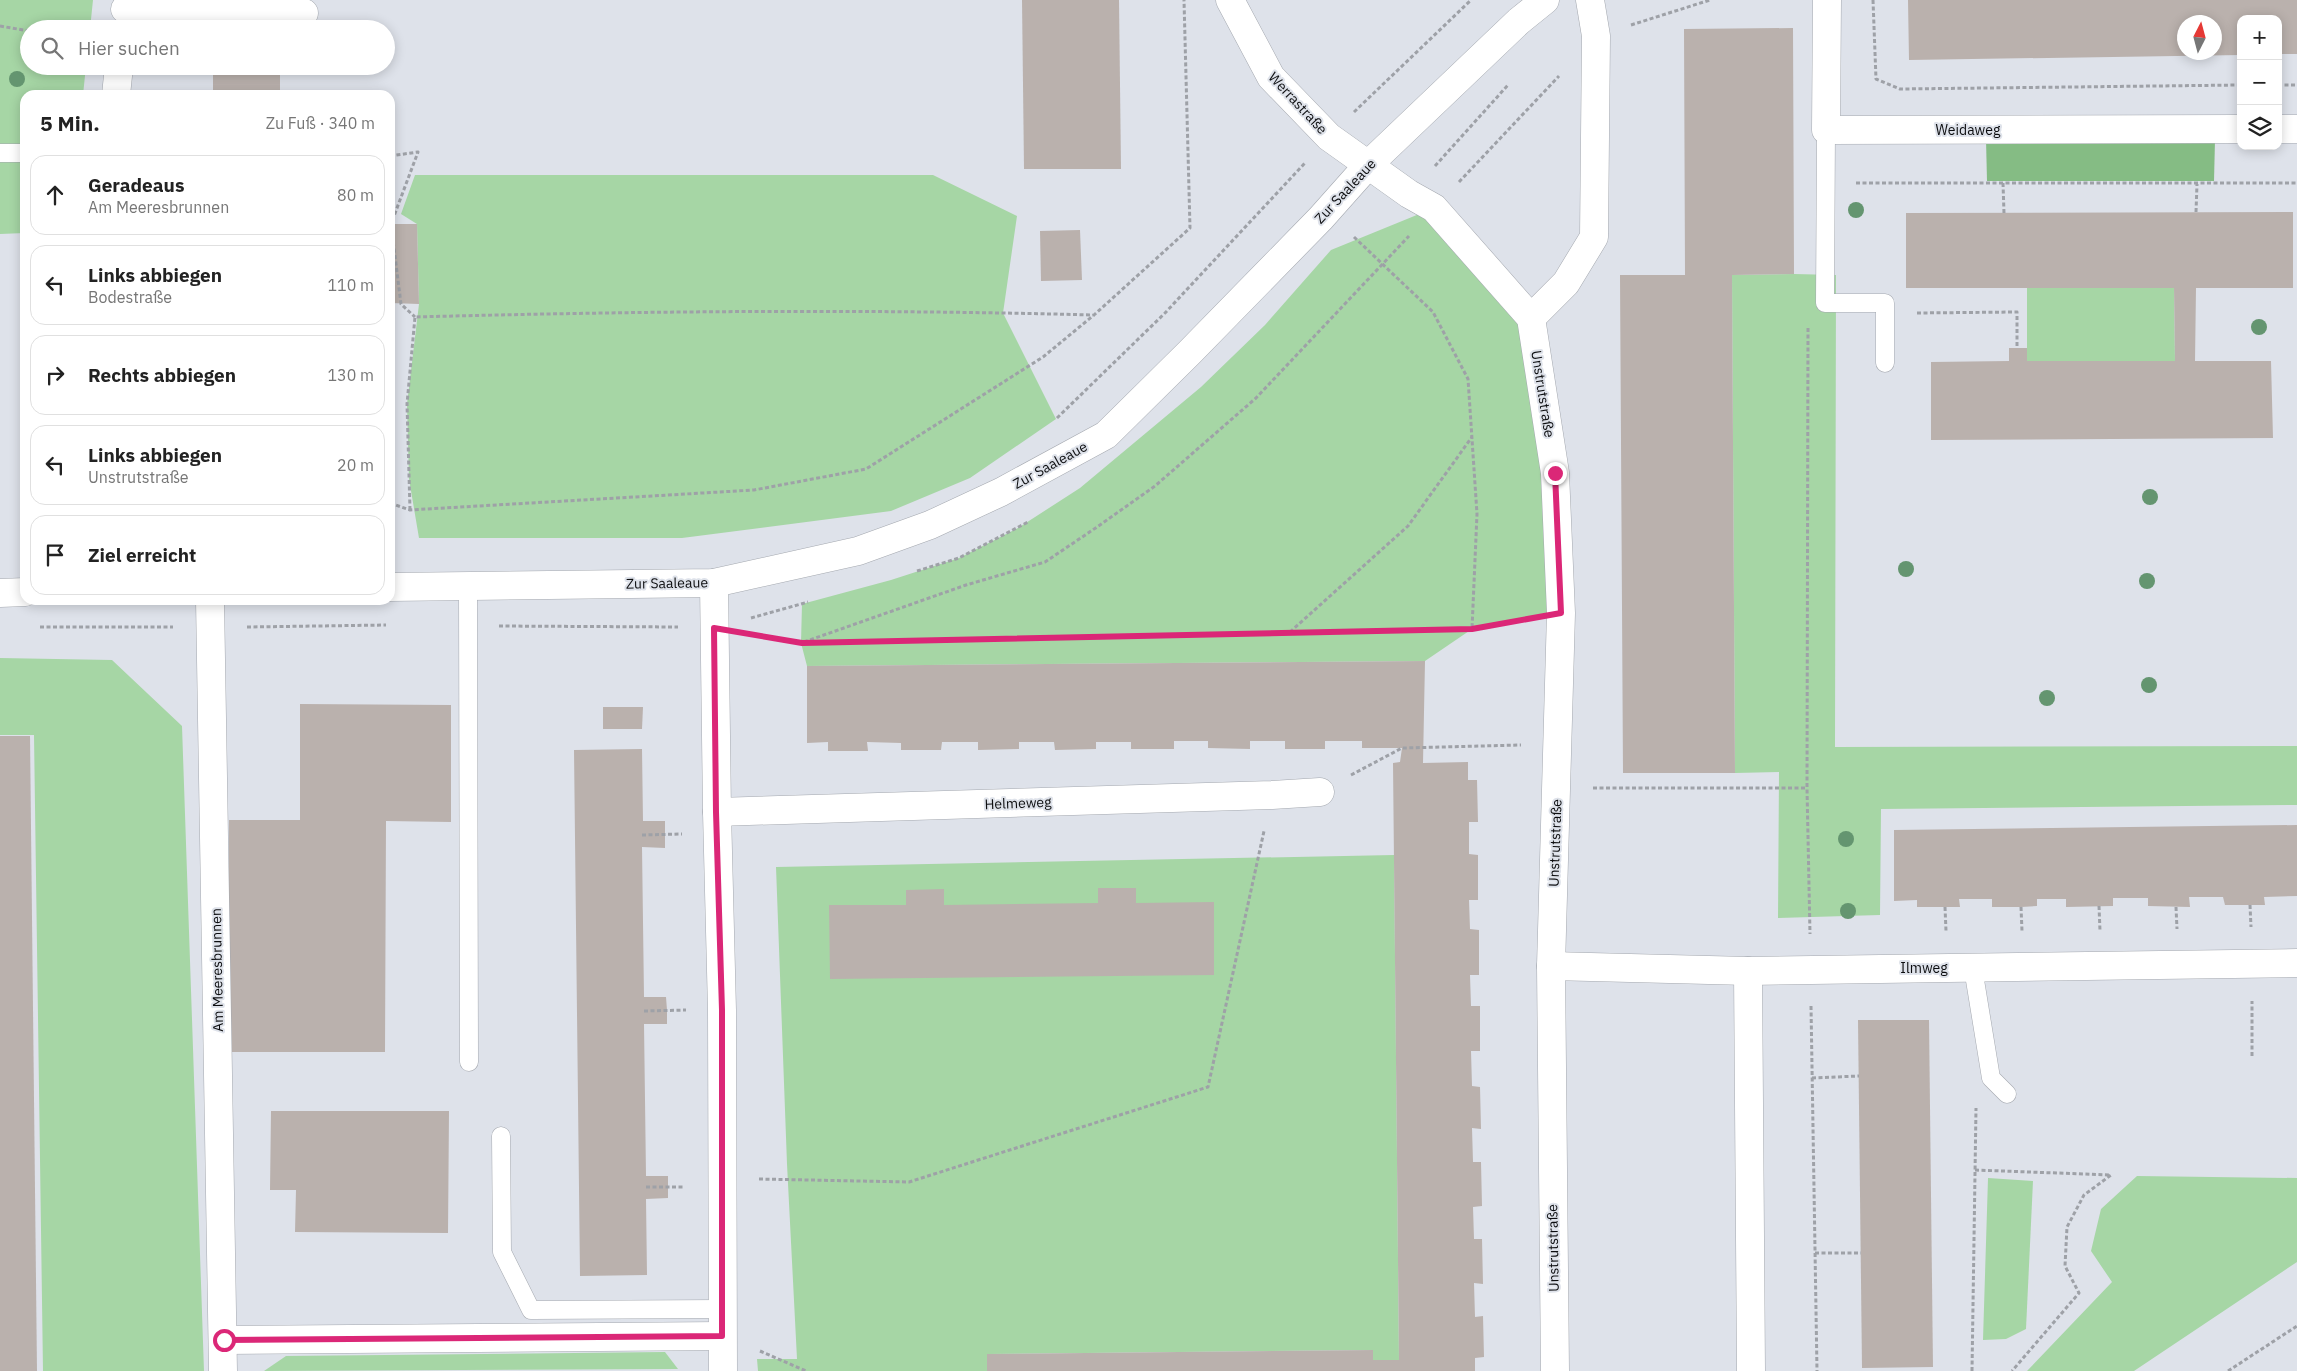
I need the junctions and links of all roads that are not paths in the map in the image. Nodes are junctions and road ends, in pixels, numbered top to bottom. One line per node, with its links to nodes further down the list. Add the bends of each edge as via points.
1 (1230, 0): 15 (street, Werrastraße, via 1271,77 1329,137)
2 (1545, 0): 15 (street, Zur Saaleaue)
3 (1590, 0): 16 (street, via 1596,36 1594,237 1566,283)
4 (1827, 0): 12 (street)
5 (124, 13): 6 (street)
6 (304, 13)
7 (118, 75): 8 (street)
8 (117, 90)
9 (2237, 129): 12 (street, Weidaweg)
10 (2282, 129): 11 (street)
11 (2297, 129)
12 (1826, 130): 17 (lane, via 1825,303 1885,304)
13 (0, 153): 14 (lane)
14 (20, 153)
15 (1369, 164): 16 (street, via 1434,208); 18 (street, Zur Saaleaue, via 1321,218 1106,435 1001,492 930,525 858,551)
16 (1531, 318): 27 (street, Unstrutstraße, via 1555,473 1561,613)
17 (1886, 363)
18 (714, 582): 19 (street, Zur Saaleaue); 25 (street)
19 (468, 586): 20 (street, Zur Saaleaue); 30 (lane)
20 (395, 587)
21 (0, 592): 22 (street)
22 (20, 592)
23 (210, 605): 35 (street, Am Meeresbrunnen)
24 (1320, 792): 25 (street, Helmeweg)
25 (716, 812): 33 (street, via 722,1010)
26 (2297, 963): 28 (street, Ilmweg)
27 (1551, 966): 29 (street, Ilmweg); 38 (street, Unstrutstraße)
28 (1973, 968): 29 (street, Ilmweg); 31 (lane, via 1991,1078)
29 (1748, 971): 39 (street)
30 (469, 1062)
31 (2007, 1094)
32 (501, 1136): 33 (lane, via 502,1252 530,1310)
33 (722, 1308): 34 (street)
34 (722, 1336): 35 (street); 37 (street)
35 (224, 1340): 36 (street, Am Meeresbrunnen)
36 (223, 1371)
37 (723, 1371)
38 (1555, 1371)
39 (1751, 1371)

